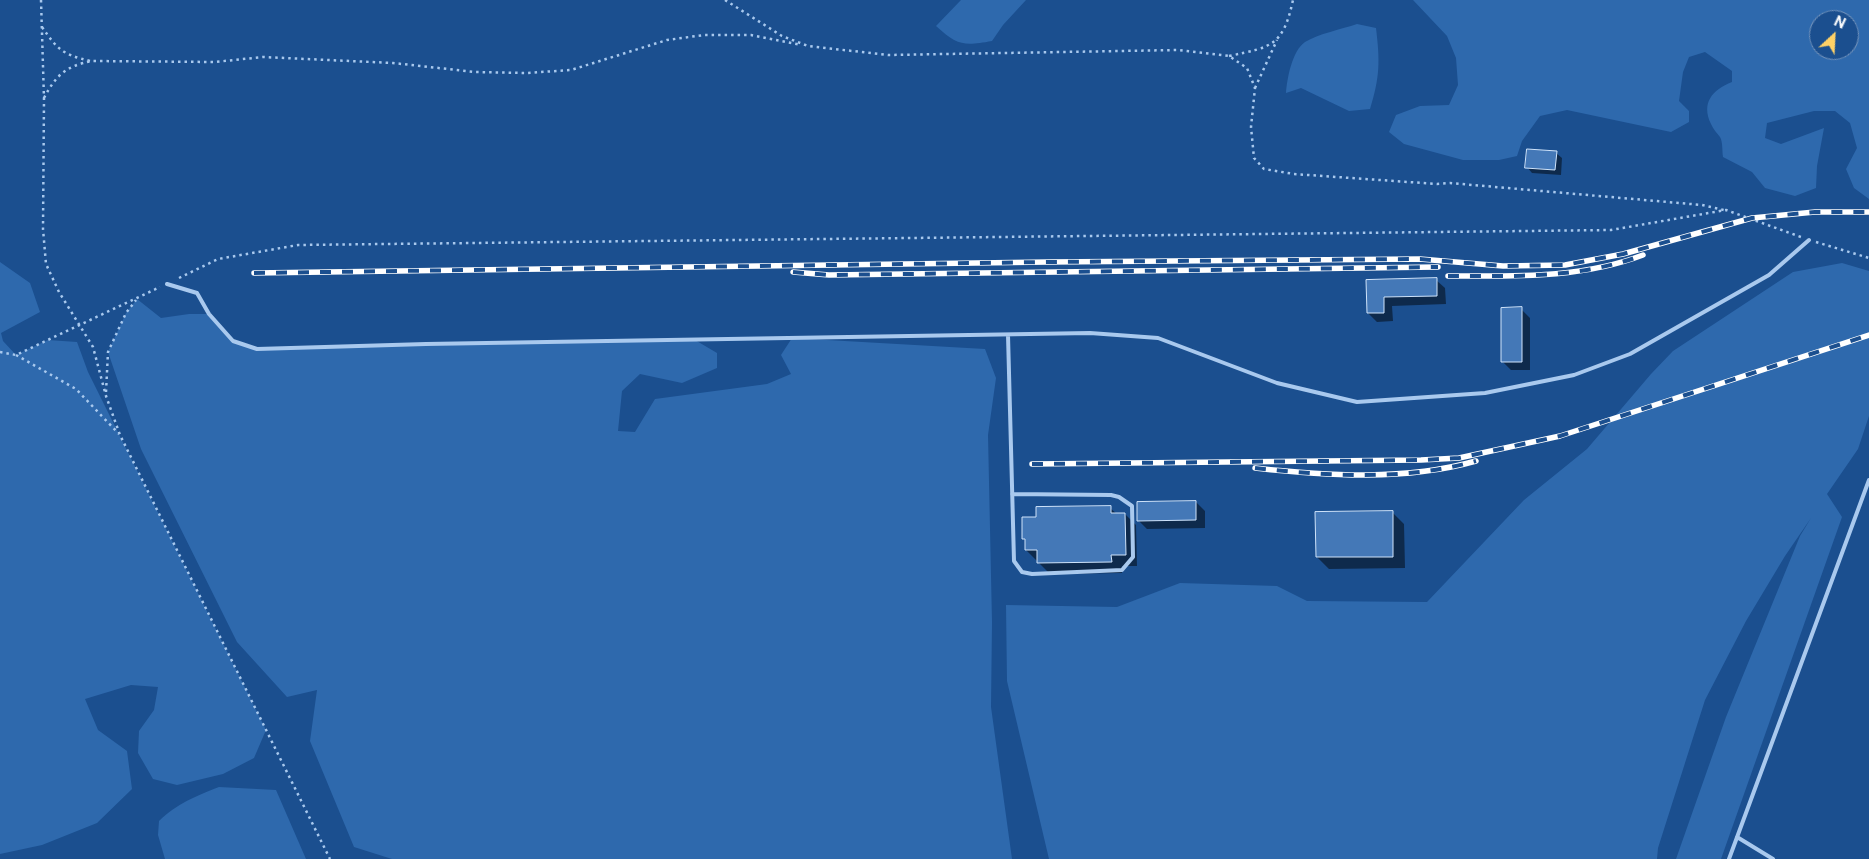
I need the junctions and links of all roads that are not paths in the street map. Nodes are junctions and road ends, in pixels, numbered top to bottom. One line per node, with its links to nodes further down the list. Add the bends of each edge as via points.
1 (1809, 240): 3 (lane, via 1768,275 1630,354 1574,375 1485,393 1357,402 1277,383 1158,338 1090,333)
2 (166, 284): 3 (lane, via 197,293 209,314 234,341 257,348)
3 (1008, 335): 5 (lane)
4 (1869, 480): 6 (lane)
5 (1012, 494): 5 (lane, via 1014,561 1022,572 1122,570 1133,557 1132,506 1119,497)
6 (1737, 838): 7 (lane); 8 (lane)
7 (1729, 859)
8 (1773, 859)

